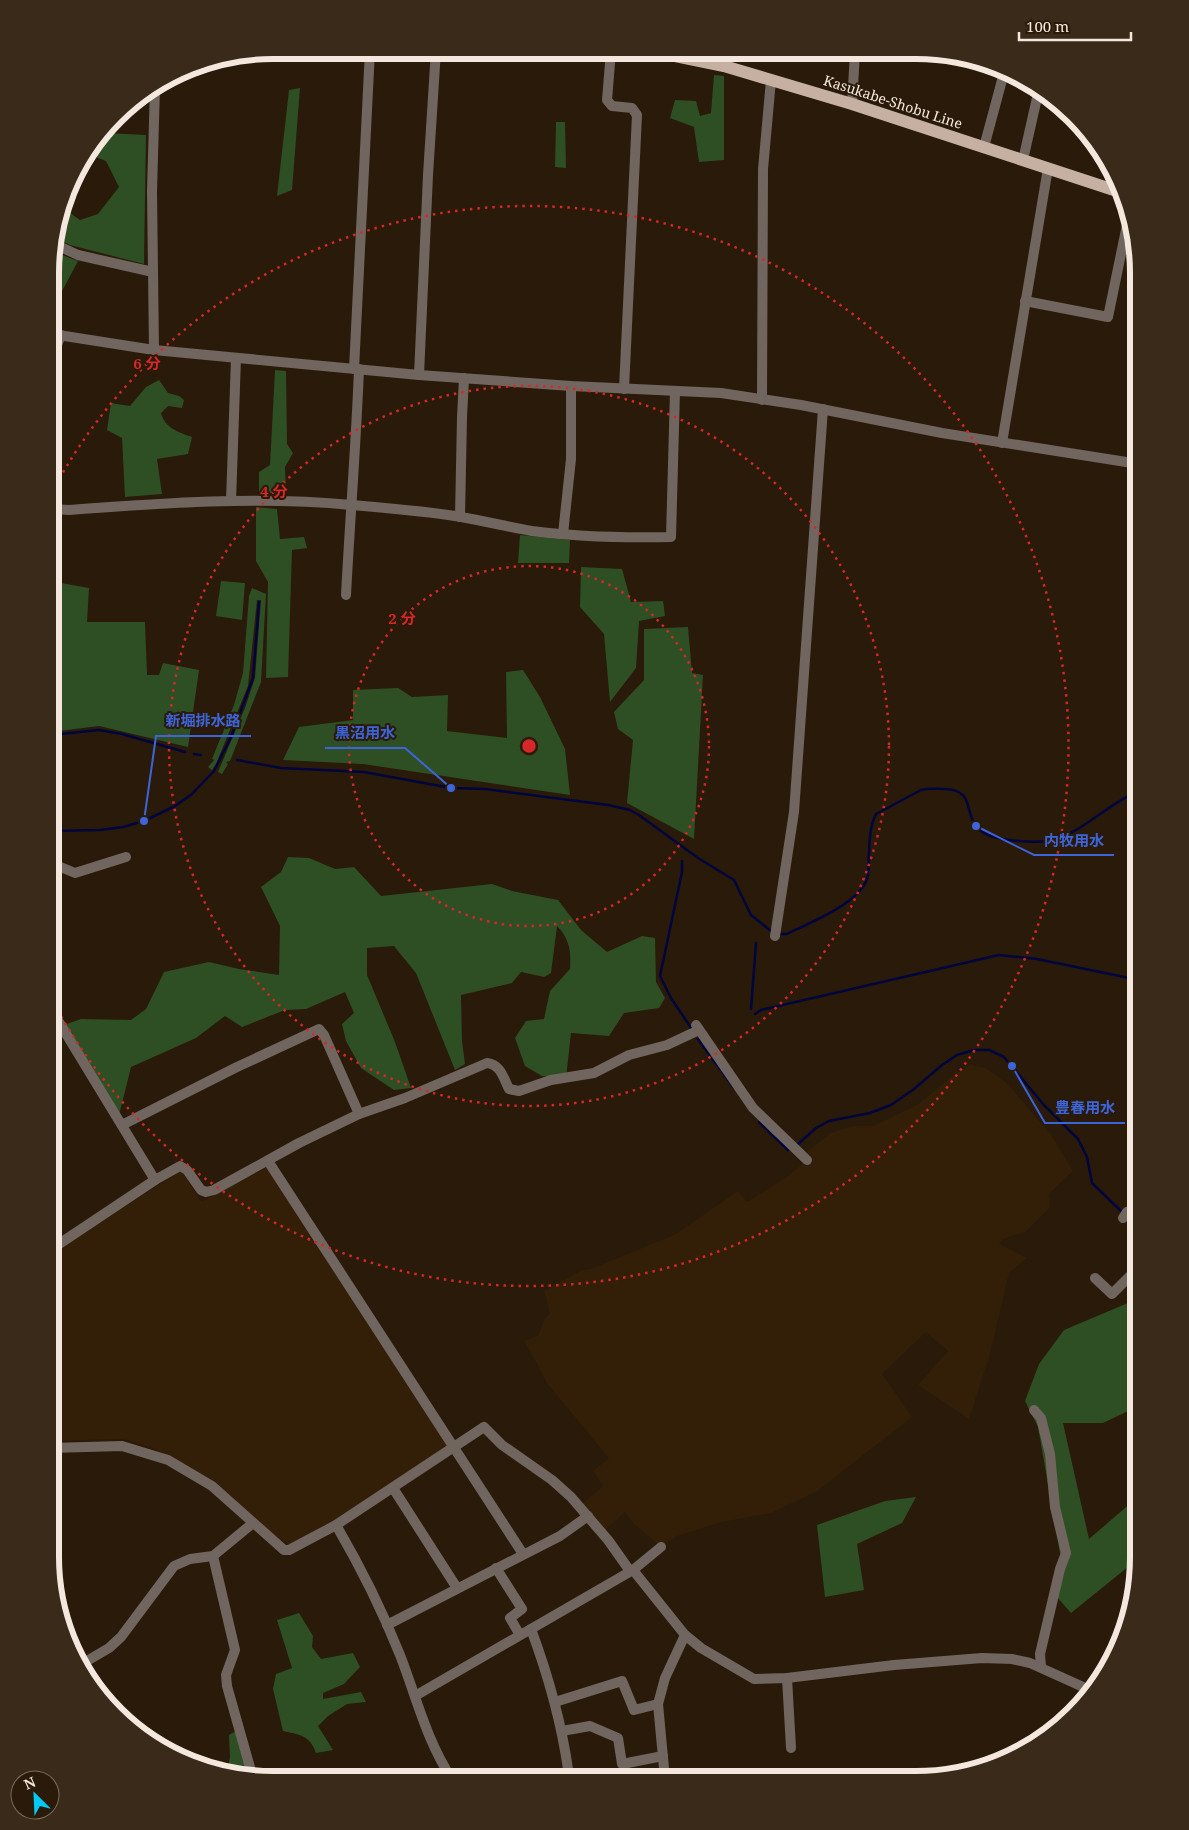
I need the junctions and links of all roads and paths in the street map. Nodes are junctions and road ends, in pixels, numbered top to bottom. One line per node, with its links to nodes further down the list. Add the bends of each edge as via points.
1 (370, 59): 22 (street)
2 (435, 59): 23 (street)
3 (610, 59): 26 (street, via 607,100 612,106 632,108 637,115)
4 (690, 59): 7 (main road, Kasukabe-Shobu Line)
5 (854, 59): 10 (street)
6 (1003, 77): 11 (street)
7 (771, 80): 10 (main road, Kasukabe-Shobu Line); 28 (street, via 763,170)
8 (156, 94): 17 (street)
9 (1037, 97): 12 (street)
10 (852, 104): 11 (main road, Kasukabe-Shobu Line)
11 (984, 147): 12 (main road, Kasukabe-Shobu Line)
12 (1023, 160): 13 (main road, Kasukabe-Shobu Line)
13 (1048, 168): 14 (main road, Kasukabe-Shobu Line); 18 (street)
14 (1113, 190)
15 (1126, 230): 18 (street, via 1108,317)
16 (61, 247): 17 (street)
17 (152, 272): 20 (street)
18 (1026, 300): 30 (street)
19 (59, 335): 20 (street)
20 (154, 350): 21 (street)
21 (236, 358): 22 (street); 32 (street)
22 (357, 369): 23 (street); 33 (street, via 356,453)
23 (419, 375): 24 (street)
24 (464, 378): 25 (street); 35 (street)
25 (571, 386): 26 (street); 36 (street, via 571,460)
26 (624, 389): 27 (street)
27 (675, 391): 28 (street); 36 (street, via 671,537)
28 (762, 400): 29 (street)
29 (824, 409): 30 (street); 40 (street, via 794,812)
30 (1002, 443): 31 (street)
31 (1130, 463)
32 (231, 501): 33 (street); 34 (street)
33 (351, 505): 35 (street); 37 (street)
34 (59, 509)
35 (460, 517): 36 (street)
36 (563, 534)
37 (346, 595)
38 (126, 857): 39 (street, via 75,873)
39 (59, 866)
40 (776, 936)
41 (59, 1023): 42 (street)
42 (61, 1026): 44 (street)
43 (359, 1114): 44 (street, via 319,1029); 45 (street, via 487,1063 500,1069 509,1088 519,1091 551,1080 594,1073 629,1055 667,1045 698,1027 753,1108); 46 (street)
44 (122, 1125): 47 (street)
45 (806, 1160)
46 (268, 1161): 47 (street, via 206,1192 180,1166); 53 (street)
47 (155, 1180): 48 (street)
48 (59, 1244)
49 (1130, 1276): 50 (street, via 1112,1294)
50 (1095, 1278)
51 (1034, 1410): 69 (street, via 1041,1418 1050,1454 1055,1507 1066,1553 1040,1654)
52 (59, 1448): 56 (street, via 122,1446 168,1460 212,1486)
53 (453, 1448): 54 (street); 55 (street, via 484,1427 502,1445 552,1480); 59 (street)
54 (392, 1488): 57 (street); 63 (street)
55 (588, 1516): 59 (street, via 560,1536); 62 (street)
56 (253, 1523): 57 (street, via 284,1550); 60 (street)
57 (336, 1525): 64 (street)
58 (661, 1547): 62 (street)
59 (523, 1554): 61 (street)
60 (213, 1556): 68 (street, via 190,1559 174,1566 121,1637); 79 (street, via 235,1650 226,1675 227,1686)
61 (496, 1568): 63 (street); 67 (street, via 522,1609 510,1618)
62 (631, 1571): 65 (street); 66 (street)
63 (458, 1588): 64 (street)
64 (387, 1625): 72 (street)
65 (532, 1628): 67 (street); 73 (street)
66 (685, 1634): 70 (street, via 701,1648 754,1678); 74 (street, via 665,1678)
67 (520, 1635): 72 (street)
68 (86, 1662)
69 (1041, 1667): 70 (street, via 1012,1659 982,1658); 71 (street)
70 (787, 1678): 76 (street)
71 (1085, 1688)
72 (414, 1696): 80 (street)
73 (555, 1702): 74 (street, via 622,1681 634,1710); 75 (street)
74 (658, 1704): 77 (street)
75 (562, 1731): 77 (street, via 590,1726 618,1738 622,1764); 78 (street)
76 (791, 1748)
77 (662, 1756): 81 (street)
78 (568, 1769)
79 (251, 1770)
80 (447, 1771)
81 (664, 1771)

